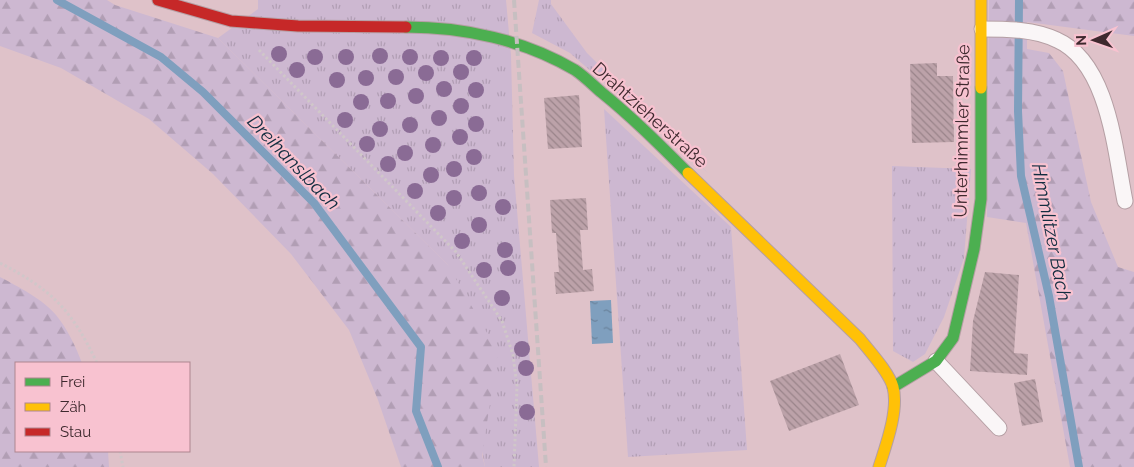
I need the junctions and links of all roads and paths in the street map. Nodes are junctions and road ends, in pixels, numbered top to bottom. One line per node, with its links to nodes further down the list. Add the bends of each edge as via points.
1 (158, 0): 9 (street, Drahtzieherstraße, via 231,21 298,26 412,27 492,36 518,44 576,71 624,111 860,339)
2 (981, 0): 3 (street, Unterhimmler Straße)
3 (982, 29): 5 (lane, via 1041,34 1074,50 1095,80 1105,102); 7 (street, Unterhimmler Straße, via 981,199 974,250 953,338)
4 (258, 48): 13 (path, via 456,252 502,321 511,347 517,386)
5 (1125, 201)
6 (0, 263): 8 (path, via 59,302 76,321)
7 (936, 361): 9 (street, Unterhimmler Straße); 10 (lane)
8 (96, 362)
9 (893, 387): 14 (street, via 891,432)
10 (999, 428)
11 (120, 452): 12 (path)
12 (123, 467)
13 (514, 467)
14 (879, 467)

